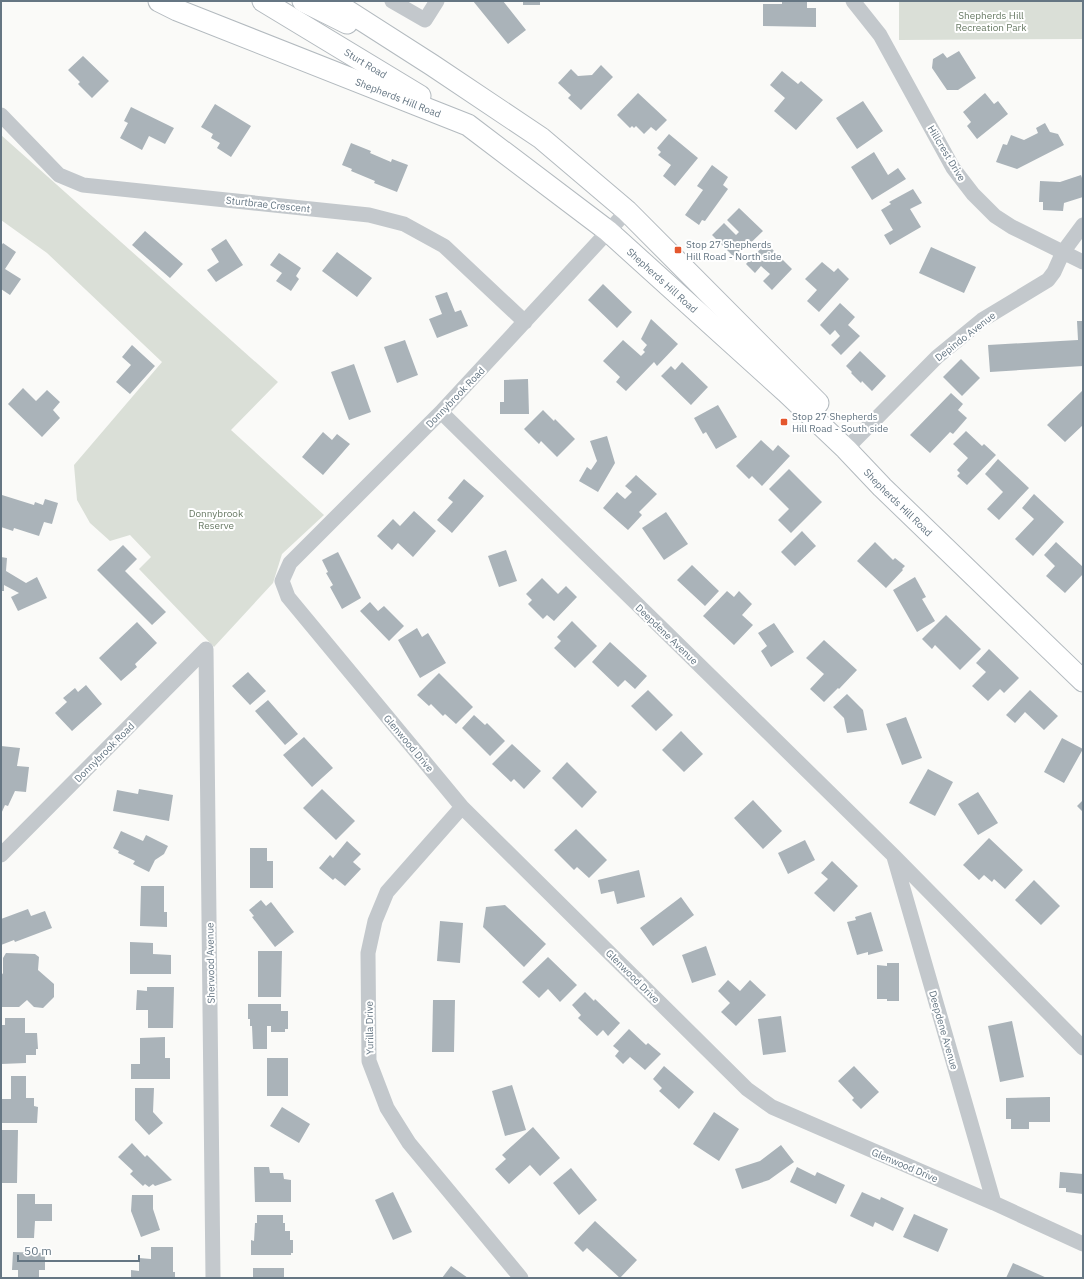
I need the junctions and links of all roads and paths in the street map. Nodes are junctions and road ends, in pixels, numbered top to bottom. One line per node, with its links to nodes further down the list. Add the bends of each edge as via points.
1 (159, 1): 10 (main road, Shepherds Hill Road)
2 (263, 1): 10 (main road, Sturt Road)
3 (303, 1): 8 (main road)
4 (332, 1): 8 (main road, Shepherds Hill Road)
5 (392, 1): 6 (street, via 425,20)
6 (437, 1)
7 (853, 1): 14 (street, Hillcrest Drive, via 880,35 953,168 973,194 995,216 1012,227)
8 (432, 65): 11 (main road, Shepherds Hill Road, via 541,138)
9 (1, 115): 16 (street, Sturtbrae Crescent, via 59,174 83,186 369,215 404,224 444,246)
10 (468, 125): 13 (main road, Shepherds Hill Road)
11 (627, 211): 13 (street, Donnybrook Road); 18 (main road, Shepherds Hill Road)
12 (1083, 226): 14 (street, Depindo Avenue)
13 (608, 231): 16 (street, Donnybrook Road); 18 (main road, Shepherds Hill Road, via 786,392)
14 (1063, 252): 15 (street, Hillcrest Drive); 18 (street, Depindo Avenue, via 1048,280 982,320 937,357)
15 (1083, 262)
16 (525, 322): 17 (street, Donnybrook Road)
17 (441, 412): 19 (street, Donnybrook Road, via 290,563); 25 (street, Deepdene Avenue)
18 (850, 444): 21 (main road, Shepherds Hill Road, via 894,479); 22 (main road, Shepherds Hill Road, via 882,487)
19 (282, 581): 23 (street, Glenwood Drive, via 288,597)
20 (206, 649): 24 (street, Donnybrook Road); 29 (street, Sherwood Avenue)
21 (1083, 661)
22 (1083, 681)
23 (462, 807): 27 (street, Glenwood Drive, via 747,1089 772,1107); 30 (street, Yurilla Drive, via 387,892 375,921 368,953 369,1061 387,1108 409,1143)
24 (1, 855)
25 (894, 856): 26 (street, Deepdene Avenue); 27 (street, Deepdene Avenue)
26 (1083, 1048)
27 (994, 1204): 28 (street, Glenwood Drive)
28 (1083, 1244)
29 (213, 1278)
30 (521, 1278)

